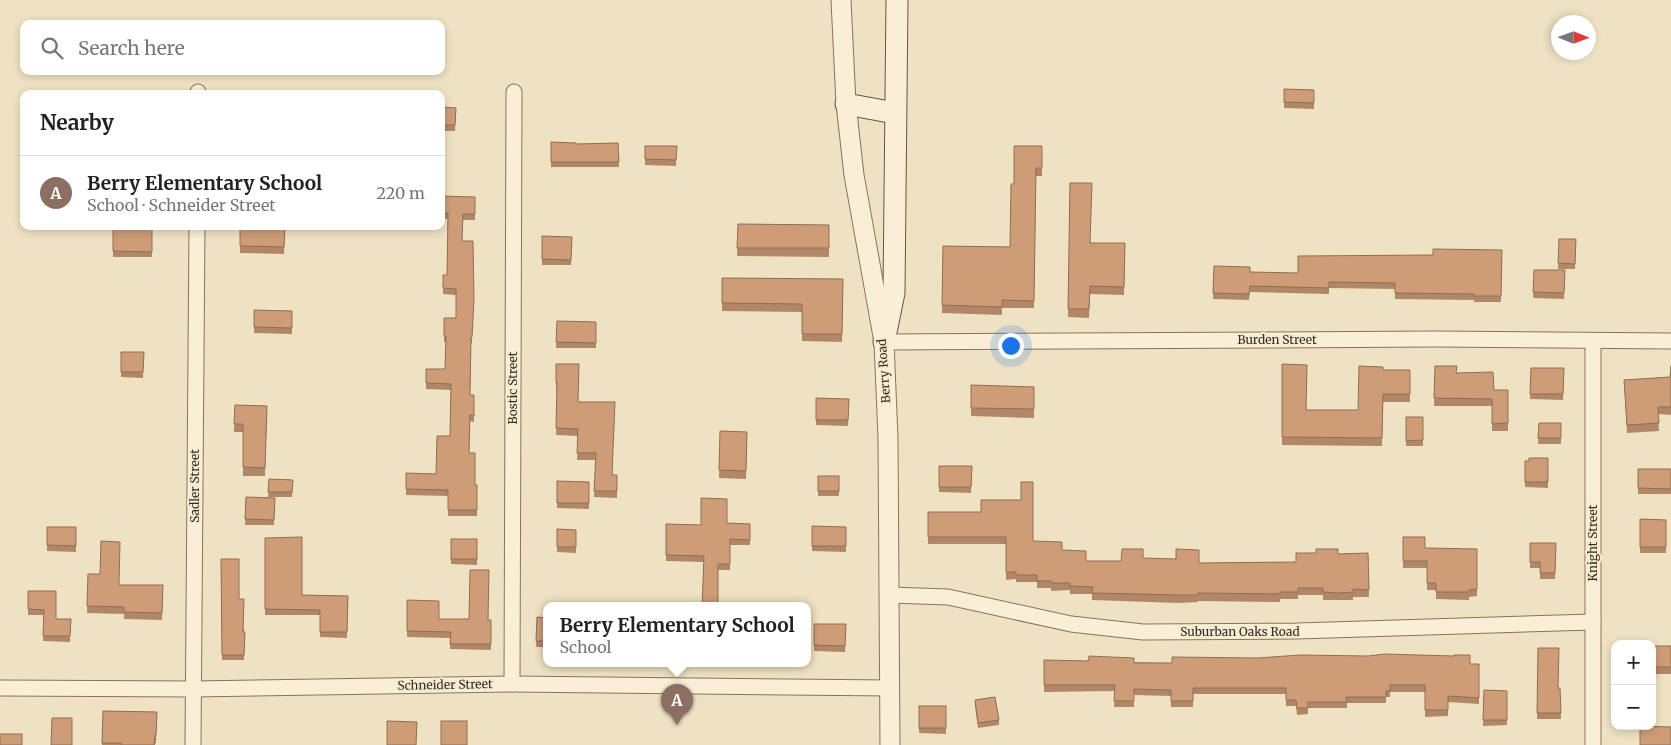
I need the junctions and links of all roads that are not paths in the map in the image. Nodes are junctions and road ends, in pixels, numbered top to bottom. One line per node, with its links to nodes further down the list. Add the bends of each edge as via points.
1 (841, 0): 4 (street, Berry Road)
2 (897, 0): 5 (main road)
3 (514, 92): 12 (street, Bostic Street)
4 (846, 104): 5 (main road); 9 (street, Berry Road, via 854,175)
5 (895, 113): 9 (main road, via 894,293)
6 (196, 230): 15 (street, Sadler Street)
7 (1593, 341): 8 (street, Burden Street); 9 (street, Burden Street); 11 (street, Knight Street)
8 (1671, 341)
9 (884, 342): 10 (street, Berry Road)
10 (890, 595): 11 (street, Suburban Oaks Road, via 948,597 1071,624 1142,632); 14 (street, Berry Road)
11 (1593, 622): 18 (street, Knight Street)
12 (512, 684): 14 (street, Schneider Street); 15 (street, Schneider Street)
13 (0, 688): 15 (street, Schneider Street)
14 (890, 688): 17 (street, Berry Road)
15 (193, 689): 16 (street, Sadler Street)
16 (192, 745)
17 (890, 745)
18 (1593, 745)

